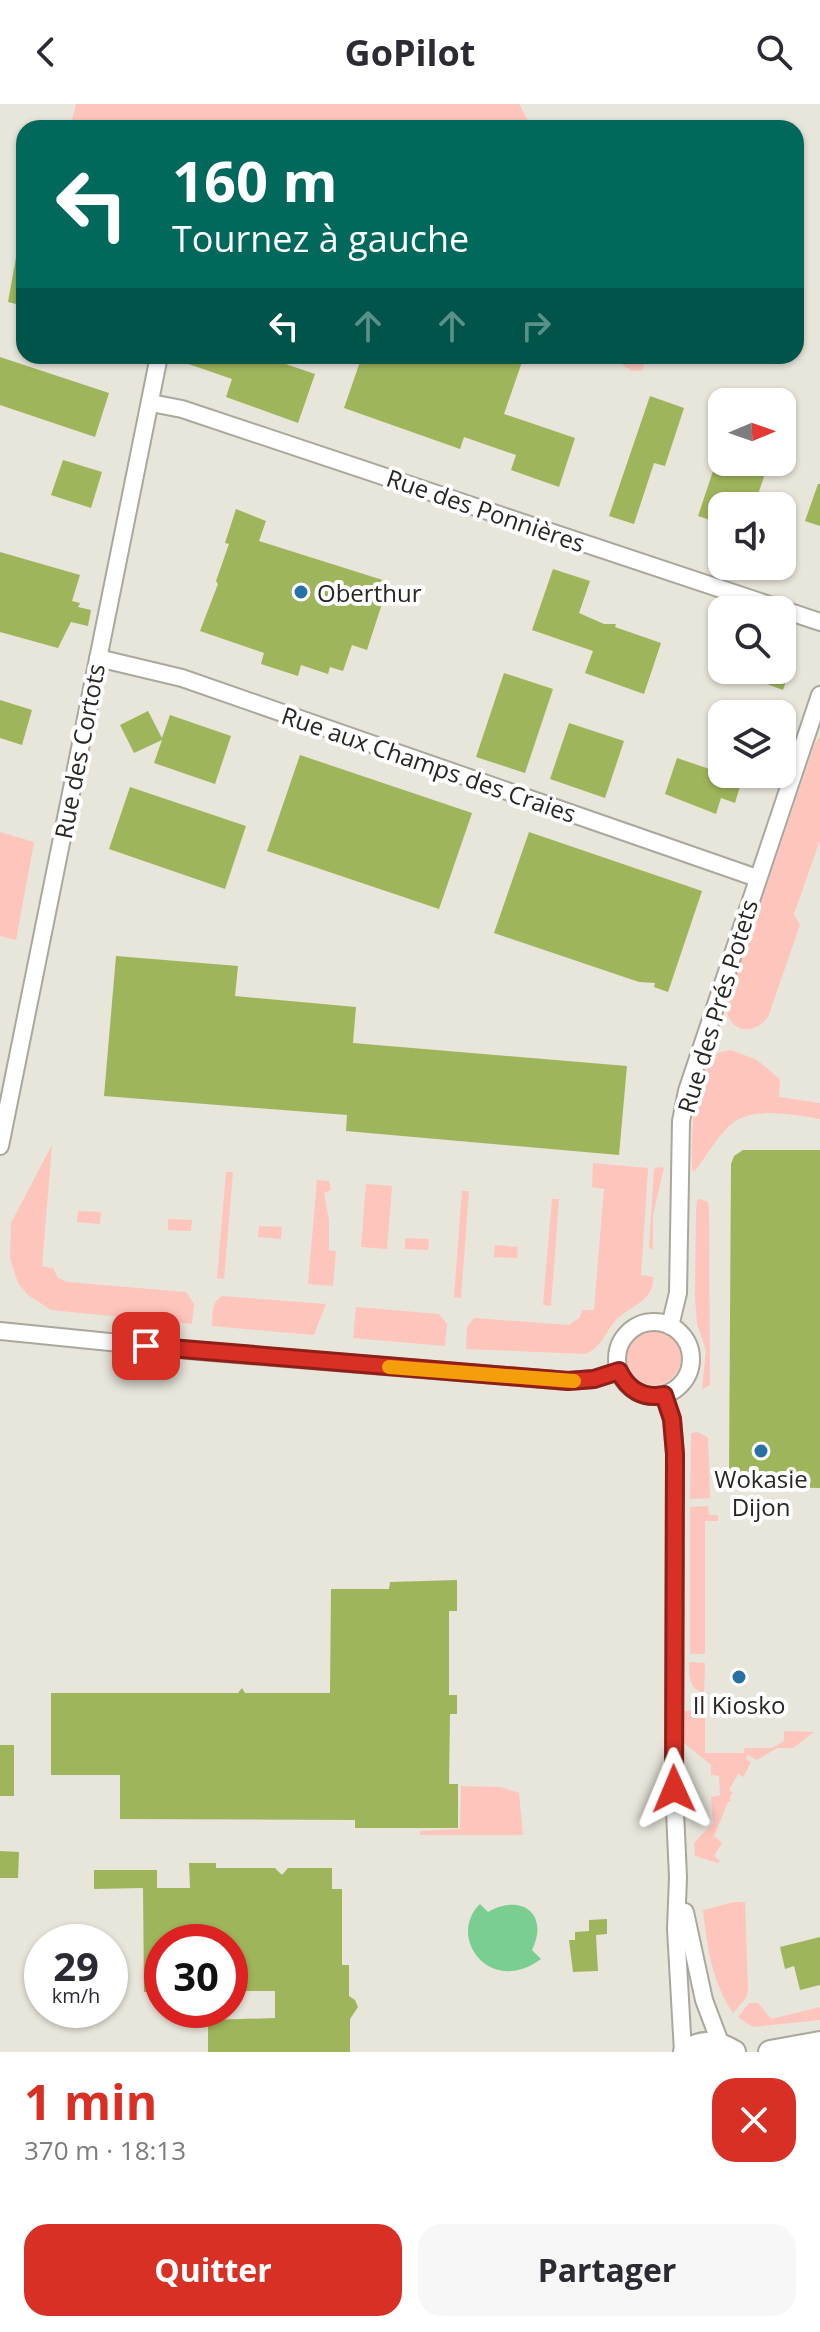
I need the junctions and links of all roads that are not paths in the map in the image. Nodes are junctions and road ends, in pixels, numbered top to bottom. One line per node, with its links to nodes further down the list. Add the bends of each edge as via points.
1 (158, 364): 2 (street, Rue des Cortots)
2 (151, 403): 3 (street, Rue des Ponnières); 4 (street, Rue des Cortots)
3 (820, 622)
4 (98, 658): 6 (street, Rue aux Champs des Craies, via 182,678); 7 (street, Rue des Cortots)
5 (820, 695): 6 (street, Rue des Prés Potets)
6 (757, 878): 8 (street, Rue des Prés Potets, via 699,1050 681,1121 678,1293)
7 (0, 1146)
8 (670, 1326): 10 (street, via 649,1323 630,1332 619,1350); 11 (street, via 684,1337 691,1360 683,1382)
9 (0, 1331): 10 (street, via 568,1381)
10 (619, 1371): 11 (street, via 635,1391)
11 (664, 1395): 12 (street, via 675,1454)
12 (678, 1877): 14 (street, via 710,2020); 15 (street)
13 (820, 2043): 16 (main road)
14 (728, 2048): 15 (main road, via 701,2044)
15 (684, 2052)
16 (770, 2052)

